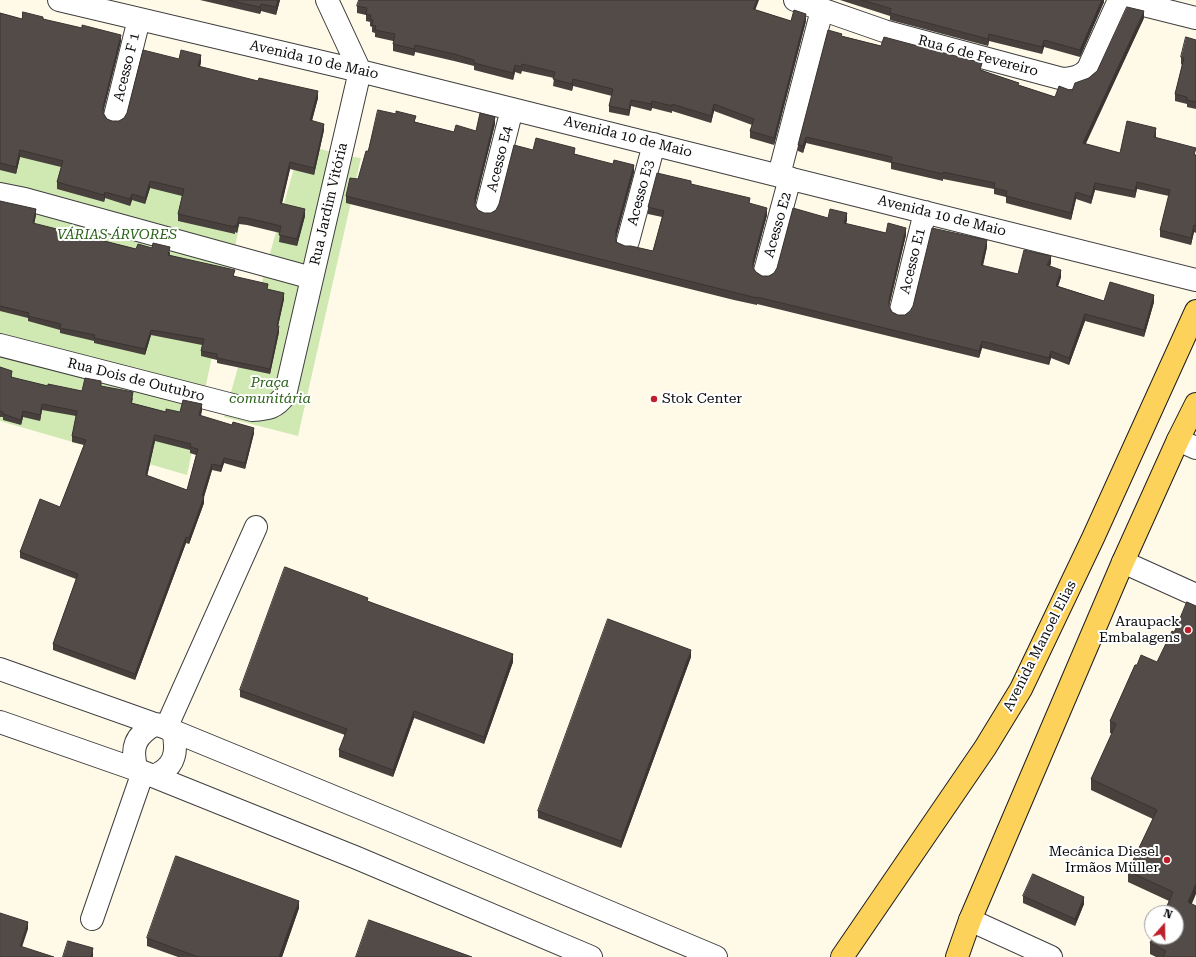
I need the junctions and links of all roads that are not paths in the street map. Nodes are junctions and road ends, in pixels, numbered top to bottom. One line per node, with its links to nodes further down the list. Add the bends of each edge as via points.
1 (59, 0): 7 (street, Avenida 10 de Maio)
2 (327, 0): 8 (street)
3 (1119, 0): 5 (street, Rua 6 de Fevereiro, via 1088,69 1083,75 1063,79 884,31)
4 (1124, 0): 6 (street)
5 (808, 4): 12 (street, Acesso E2)
6 (1196, 18)
7 (139, 19): 8 (street, Avenida 10 de Maio); 10 (street, Acesso F 1)
8 (360, 71): 9 (street, Avenida 10 de Maio); 18 (street, Rua Jardim Vitória)
9 (512, 109): 11 (street, Avenida 10 de Maio); 14 (street, Acesso E4)
10 (115, 116)
11 (654, 144): 12 (street, Avenida 10 de Maio); 16 (street, Acesso E3)
12 (785, 177): 15 (street, Avenida 10 de Maio); 17 (street, Acesso E2)
13 (0, 194): 18 (street)
14 (487, 208)
15 (925, 212): 19 (street, Avenida 10 de Maio); 20 (street, Acesso E1)
16 (628, 241)
17 (765, 271)
18 (312, 278): 24 (street, Rua Jardim Vitória, via 285,395 280,403)
19 (1196, 280)
20 (901, 310)
21 (1196, 311): 37 (main road, Avenida Manoel Elias, via 1093,538 1020,689 985,748)
22 (0, 345): 24 (street, Rua Dois de Outubro, via 252,410)
23 (1196, 404): 25 (main road)
24 (272, 407)
25 (1187, 444): 27 (main road)
26 (256, 527): 31 (street)
27 (1123, 562): 28 (street); 34 (main road)
28 (1196, 595)
29 (0, 669): 31 (street)
30 (0, 722): 32 (street)
31 (165, 728): 32 (street, via 176,750 173,758 161,773); 32 (street, via 148,728 136,742 134,761); 36 (street)
32 (144, 773): 33 (street); 35 (street, via 357,858)
33 (92, 919)
34 (970, 920): 38 (main road); 39 (street)
35 (591, 957)
36 (716, 957)
37 (842, 957)
38 (956, 957)
39 (1051, 957)

